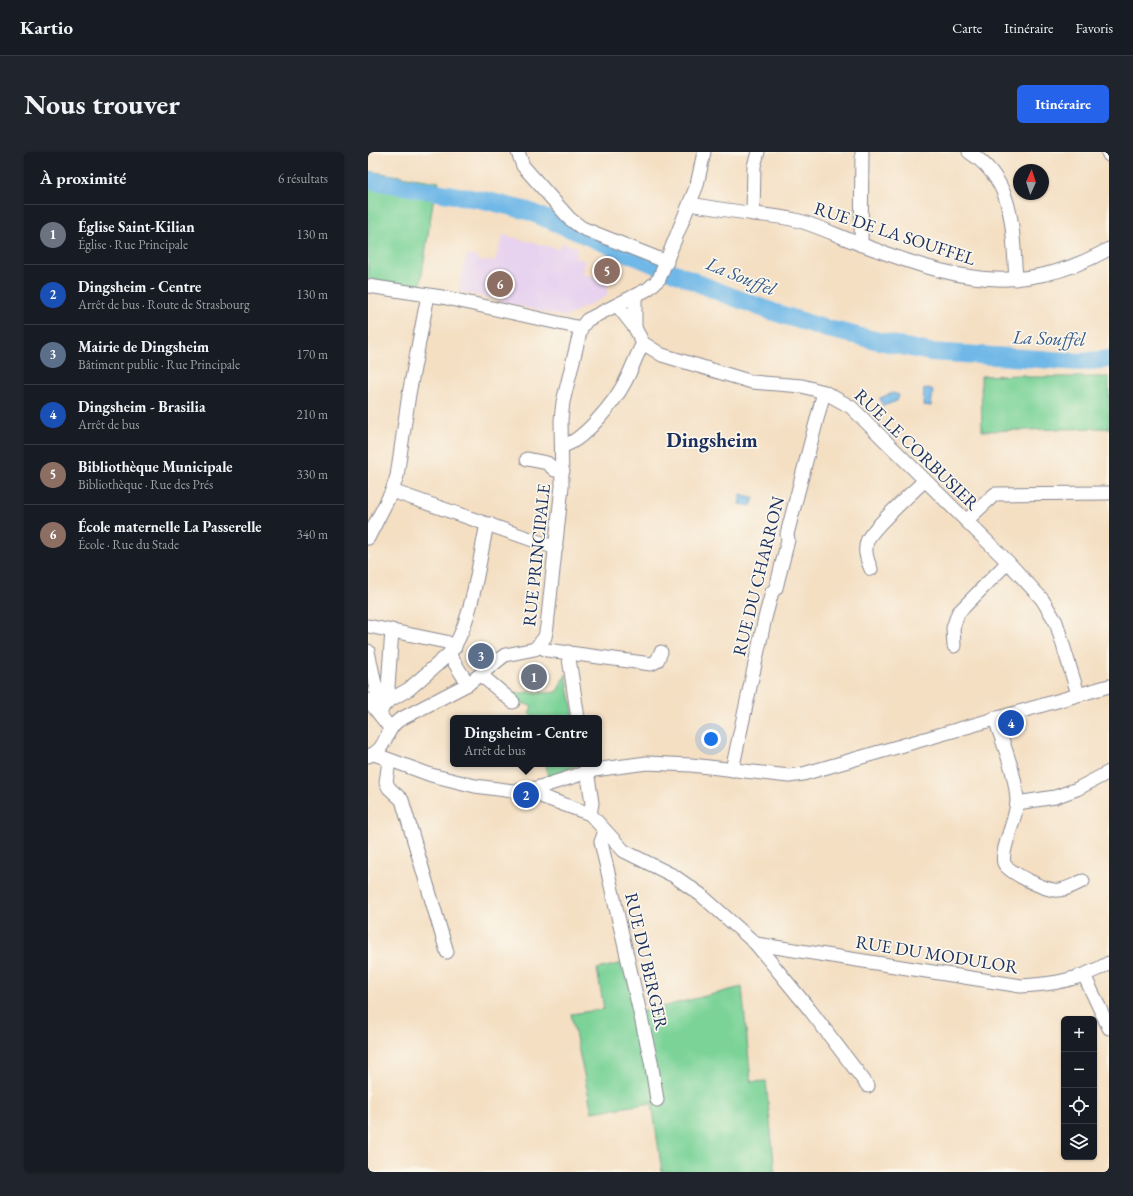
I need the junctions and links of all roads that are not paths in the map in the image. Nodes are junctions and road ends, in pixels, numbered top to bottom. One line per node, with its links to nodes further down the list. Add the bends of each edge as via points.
1 (518, 152): 10 (street, via 523,166 570,219 582,228)
2 (704, 152): 6 (street)
3 (758, 152): 7 (street, via 754,166)
4 (862, 152): 8 (street)
5 (969, 152): 11 (street, via 992,170 1004,191 1011,222)
6 (690, 204): 7 (street, RUE DE LA SOUFFEL); 10 (street)
7 (753, 214): 8 (street, RUE DE LA SOUFFEL, via 804,222)
8 (861, 244): 11 (street, RUE DE LA SOUFFEL, via 958,275 988,280)
9 (1109, 249): 11 (street, RUE DE LA SOUFFEL, via 1067,269)
10 (665, 267): 14 (street, via 654,284)
11 (1016, 279)
12 (368, 286): 13 (street)
13 (428, 295): 16 (street); 24 (street, via 409,394 397,476)
14 (635, 296): 15 (street); 17 (street)
15 (617, 305): 16 (street, via 587,320); 17 (street)
16 (581, 328): 20 (street, RUE PRINCIPALE, via 563,402)
17 (635, 328): 18 (street)
18 (644, 343): 19 (street, RUE LE CORBUSIER, via 662,355 752,382 802,386); 20 (street, via 625,383 590,430 570,444)
19 (824, 392): 23 (street, RUE LE CORBUSIER, via 851,407); 56 (street, RUE DU CHARRON, via 788,529 788,540 776,588 772,592 765,618)
20 (562, 446): 22 (street, RUE PRINCIPALE)
21 (526, 459): 22 (street, RUE PRINCIPALE, via 547,463 555,470)
22 (562, 471): 29 (street, RUE PRINCIPALE)
23 (924, 481): 26 (street, RUE LE CORBUSIER); 31 (street, via 867,540 866,557)
24 (392, 491): 27 (street); 28 (street)
25 (1109, 492): 26 (street, via 995,494)
26 (966, 520): 30 (street, RUE LE CORBUSIER)
27 (490, 524): 29 (street); 37 (street, via 487,524 466,622)
28 (368, 538)
29 (556, 548): 34 (street, RUE PRINCIPALE, via 547,626 545,637)
30 (1008, 562): 35 (street, via 958,612 953,628); 43 (street, RUE LE CORBUSIER, via 1042,598 1056,622)
31 (871, 569)
32 (368, 626): 33 (street)
33 (392, 630): 37 (street, via 446,642); 46 (street)
34 (539, 646): 38 (street, via 547,650); 40 (street, RUE PRINCIPALE, via 505,655)
35 (954, 646)
36 (368, 651): 46 (street, via 377,693)
37 (452, 651): 41 (street); 46 (street)
38 (568, 652): 39 (street, via 651,664 657,661); 47 (street)
39 (661, 652)
40 (481, 675): 41 (street, RUE PRINCIPALE); 45 (street)
41 (468, 684): 49 (street, RUE PRINCIPALE, via 399,720)
42 (1109, 686): 43 (street)
43 (1078, 694): 48 (street)
44 (368, 700): 46 (street)
45 (513, 702)
46 (388, 704): 49 (street)
47 (578, 715)
48 (995, 718): 56 (street, via 803,774 788,776); 59 (street, via 1015,784)
49 (388, 734): 50 (street, RUE PRINCIPALE, via 382,747); 52 (street, via 394,756)
50 (371, 755): 51 (street)
51 (389, 761): 52 (street); 64 (street, via 386,782 402,800)
52 (402, 765): 58 (street, via 475,786 513,791)
53 (599, 767): 55 (street)
54 (602, 767): 56 (street, via 647,763)
55 (587, 768): 58 (street); 60 (street, via 592,803)
56 (732, 770)
57 (1109, 772): 59 (street, via 1056,797)
58 (537, 788): 60 (street, via 543,797)
59 (1017, 803): 62 (street, via 1003,856 1005,865 1014,873 1054,891)
60 (590, 814): 61 (street)
61 (605, 831): 63 (street, via 624,851 674,876 701,895); 69 (street, RUE DU BERGER, via 601,842 648,1047)
62 (1083, 881)
63 (756, 944): 66 (street, RUE DU MODULOR, via 1021,986 1053,985); 68 (street)
64 (447, 952)
65 (1109, 963): 66 (street, RUE DU MODULOR)
66 (1084, 976): 67 (street)
67 (1109, 1028)
68 (868, 1086)
69 (657, 1100)

